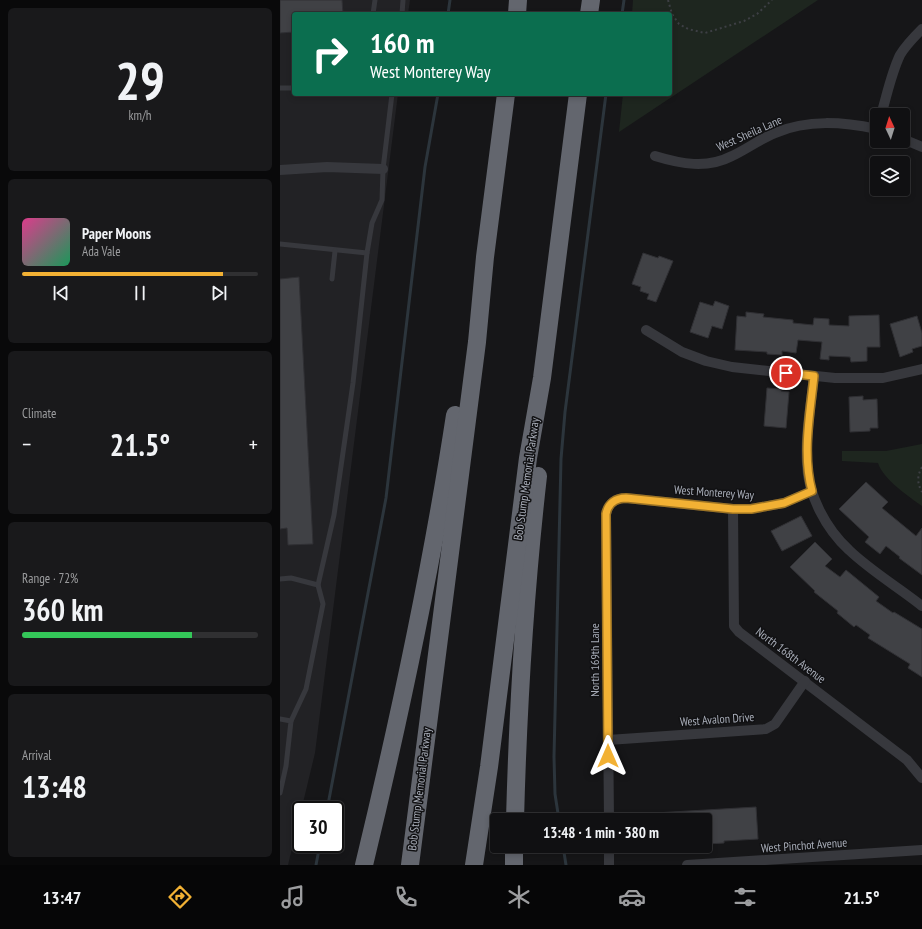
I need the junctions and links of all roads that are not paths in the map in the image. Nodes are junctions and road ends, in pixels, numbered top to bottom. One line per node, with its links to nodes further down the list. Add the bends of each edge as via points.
1 (375, 0): 5 (lane)
2 (403, 0): 6 (lane)
3 (518, 0): 7 (highway)
4 (591, 0): 8 (highway)
5 (373, 12)
6 (402, 12)
7 (517, 12)
8 (589, 12)
9 (922, 29): 15 (street, via 901,55 892,75)
10 (280, 88): 11 (lane)
11 (292, 88)
12 (392, 96): 20 (lane)
13 (506, 96): 25 (highway, Bob Stump Memorial Parkway)
14 (578, 96): 30 (highway, Bob Stump Memorial Parkway)
15 (883, 108)
16 (870, 128): 19 (street, West Sheila Lane, via 826,123 802,126 776,132 715,163 677,163)
17 (910, 142): 18 (street)
18 (922, 146)
19 (656, 156)
20 (383, 169): 21 (street, via 326,167); 24 (lane, via 382,200 372,223)
21 (280, 170)
22 (280, 244): 23 (lane)
23 (335, 251): 24 (lane); 26 (lane)
24 (367, 254): 35 (lane, via 334,515)
25 (485, 257): 49 (highway, via 465,342 451,442 423,596); 50 (highway, Bob Stump Memorial Parkway, via 477,342)
26 (332, 279)
27 (646, 330): 29 (street, via 682,352 706,361 732,367)
28 (922, 369): 29 (street, via 883,378)
29 (814, 376): 31 (street, via 807,453 808,478)
30 (540, 387): 44 (highway, via 540,459 523,632); 51 (highway, Bob Stump Memorial Parkway, via 528,458)
31 (812, 491): 33 (street, West Monterey Way, via 773,506); 36 (street, via 828,524 849,550)
32 (612, 502): 33 (street, West Monterey Way, via 626,498); 40 (street, North 169th Lane, via 606,514)
33 (733, 509): 37 (street, North 168th Avenue, via 734,626)
34 (280, 579): 35 (lane, via 291,578)
35 (318, 585): 39 (lane, via 323,604 306,689)
36 (922, 606)
37 (805, 682): 40 (street, West Avalon Drive, via 775,724 766,729); 42 (street, North 168th Avenue, via 907,760)
38 (280, 719): 39 (lane)
39 (291, 721): 41 (lane)
40 (608, 740): 45 (street, North 169th Lane)
41 (283, 765): 43 (lane)
42 (922, 778)
43 (280, 793)
44 (515, 813)
45 (608, 813)
46 (922, 850): 54 (street, West Pinchot Avenue)
47 (514, 853): 52 (highway)
48 (609, 853): 53 (street)
49 (364, 865)
50 (410, 865)
51 (474, 865)
52 (514, 865)
53 (609, 865)
54 (687, 865)

